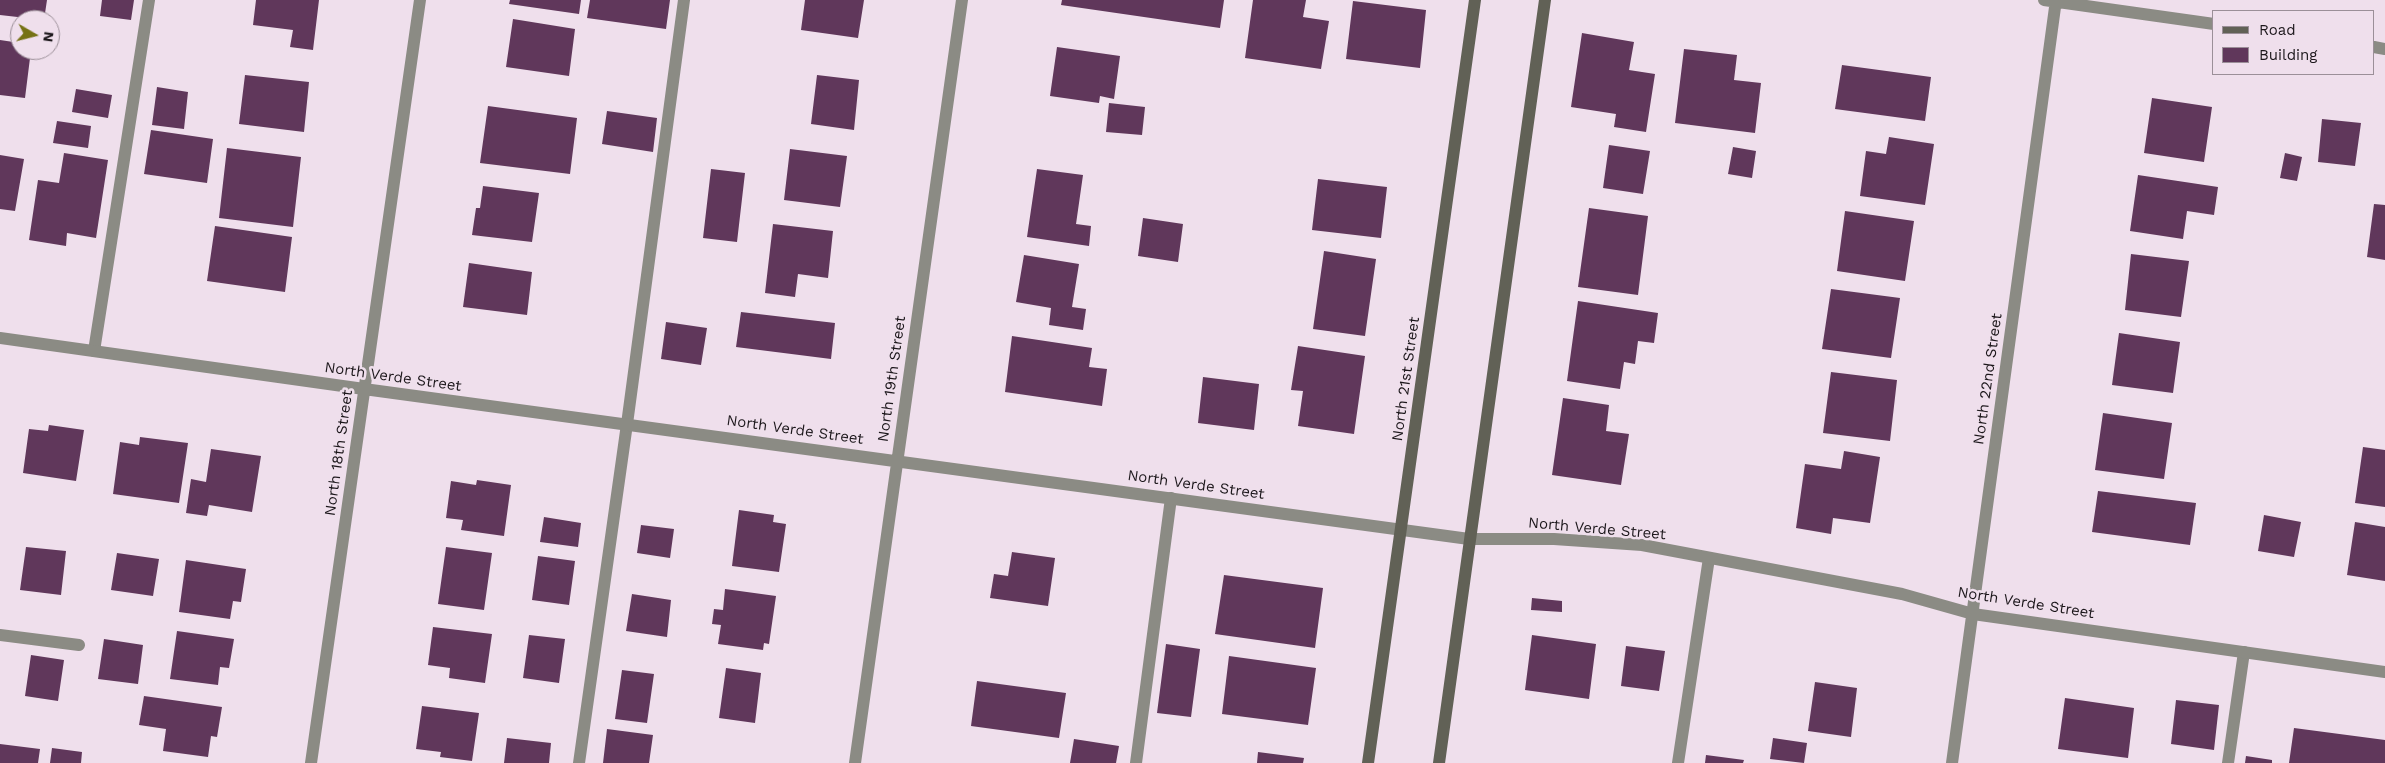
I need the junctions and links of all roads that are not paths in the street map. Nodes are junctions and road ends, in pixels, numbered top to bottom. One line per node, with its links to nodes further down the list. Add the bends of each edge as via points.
1 (149, 0): 10 (street)
2 (420, 0): 11 (street, North 18th Street)
3 (684, 0): 12 (street)
4 (962, 0): 13 (street, North 19th Street)
5 (1475, 0): 15 (main road, North 21st Street)
6 (1545, 0): 16 (main road)
7 (2052, 1): 8 (street); 18 (street, North 22nd Street)
8 (2212, 24)
9 (0, 338): 10 (street, North Verde Street)
10 (94, 351): 11 (street, North Verde Street)
11 (364, 390): 12 (street, North Verde Street); 23 (street, North 18th Street)
12 (627, 424): 13 (street, North Verde Street); 24 (street)
13 (897, 460): 14 (street, North Verde Street); 25 (street, North 19th Street)
14 (1171, 498): 15 (street, North Verde Street); 26 (street)
15 (1401, 530): 16 (street, North Verde Street); 27 (main road, North 21st Street)
16 (1469, 539): 17 (street, North Verde Street, via 1554,539 1642,546); 28 (main road)
17 (1709, 558): 18 (street, North Verde Street, via 1902,594); 29 (street)
18 (1973, 614): 21 (street, North Verde Street); 30 (street, North 22nd Street)
19 (0, 635): 20 (street)
20 (80, 645)
21 (2244, 652): 22 (street, North Verde Street); 31 (street)
22 (2385, 672)
23 (311, 763)
24 (579, 763)
25 (855, 763)
26 (1136, 763)
27 (1368, 763)
28 (1439, 763)
29 (1678, 763)
30 (1952, 763)
31 (2228, 763)

